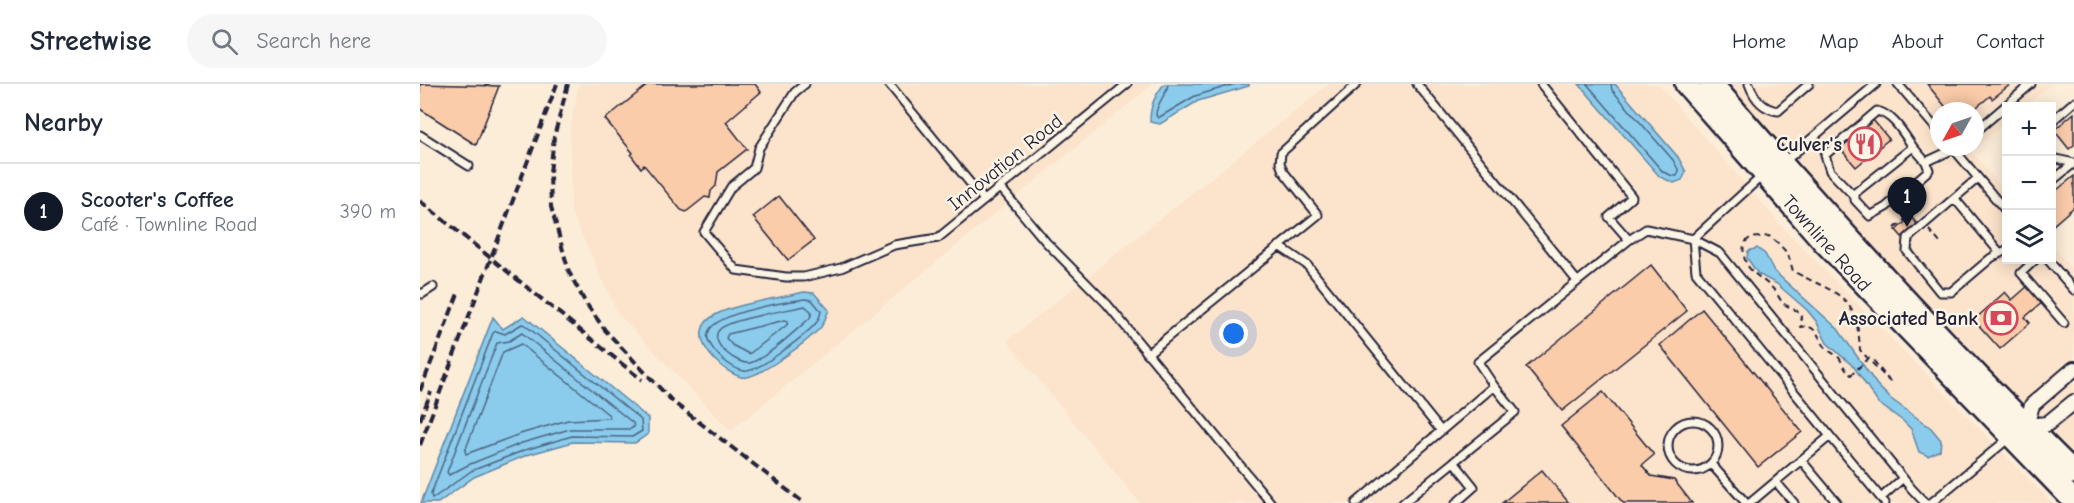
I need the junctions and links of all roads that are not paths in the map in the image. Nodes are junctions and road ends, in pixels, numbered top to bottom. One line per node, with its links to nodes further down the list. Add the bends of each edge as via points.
1 (805, 84): 32 (lane, Innovation Road, via 795,92 759,148 754,168 731,188 704,232 736,270 804,277 841,268 894,245 938,238)
2 (889, 84): 32 (lane)
3 (1127, 84): 29 (lane, Innovation Road)
4 (1357, 84): 36 (lane, via 1282,151 1283,171 1318,215)
5 (1417, 84): 41 (lane)
6 (1541, 84): 35 (lane, via 1632,197 1609,217)
7 (1686, 84): 26 (main road, Townline Road)
8 (1712, 84): 26 (main road, Townline Road)
9 (1749, 84): 10 (lane, via 1752,94 1768,110 1779,111)
10 (1809, 84)
11 (1876, 84): 26 (lane)
12 (1898, 84): 16 (lane)
13 (2031, 84): 17 (lane)
14 (2074, 102): 15 (lane)
15 (2056, 118)
16 (1930, 121)
17 (1984, 124)
18 (420, 135): 25 (lane)
19 (1913, 147): 23 (lane); 30 (lane, via 1855,193); 30 (lane, via 1897,124 1886,113 1877,111 1825,155 1830,171)
20 (1938, 156): 23 (lane)
21 (1961, 156): 27 (lane)
22 (2056, 159): 24 (lane)
23 (1926, 162): 30 (lane, via 1929,170 1870,216)
24 (2074, 163): 28 (lane)
25 (469, 166)
26 (1773, 168): 34 (lane); 51 (main road, Townline Road, via 1869,290)
27 (1978, 178): 31 (lane); 33 (lane)
28 (2056, 178)
29 (1000, 187): 32 (lane, Innovation Road); 46 (lane, via 1046,242 1107,304)
30 (1855, 197)
31 (1955, 199): 37 (lane); 38 (lane, via 1908,238 1906,245 1940,292 1951,292)
32 (984, 200)
33 (2006, 210)
34 (1693, 239): 35 (lane, via 1646,229); 52 (lane, via 1696,272); 57 (lane, via 1720,253)
35 (1629, 240): 41 (lane)
36 (1280, 246): 46 (lane); 50 (lane, via 1307,265)
37 (2002, 250)
38 (2002, 252)
39 (2031, 264): 45 (lane, via 2021,273)
40 (2051, 264): 43 (lane)
41 (1577, 281): 48 (lane, via 1478,362)
42 (433, 287): 44 (lane)
43 (2074, 290)
44 (420, 293)
45 (2064, 323)
46 (1147, 354): 61 (lane)
47 (2074, 369): 51 (street, via 2032,405)
48 (1494, 386): 50 (lane); 54 (lane, via 1515,412)
49 (2074, 402): 51 (street, via 2047,424)
50 (1440, 431): 62 (lane)
51 (2019, 431): 56 (main road, Townline Road); 60 (main road, Townline Road); 70 (lane)
52 (1830, 436): 53 (lane); 59 (lane)
53 (1802, 460): 58 (lane); 68 (lane)
54 (1454, 462): 63 (lane); 64 (lane, via 1474,488)
55 (1711, 464): 55 (lane, via 1718,441 1709,427 1702,422 1686,422 1673,431 1670,455 1680,467 1696,471); 65 (lane)
56 (2074, 473)
57 (1903, 478): 59 (lane); 69 (lane)
58 (1776, 482): 66 (lane); 67 (lane)
59 (1883, 500)
60 (2074, 501)
61 (1271, 503)
62 (1356, 503)
63 (1403, 503)
64 (1456, 503)
65 (1746, 503)
66 (1750, 503)
67 (1794, 503)
68 (1837, 503)
69 (1925, 503)
70 (1931, 503)

